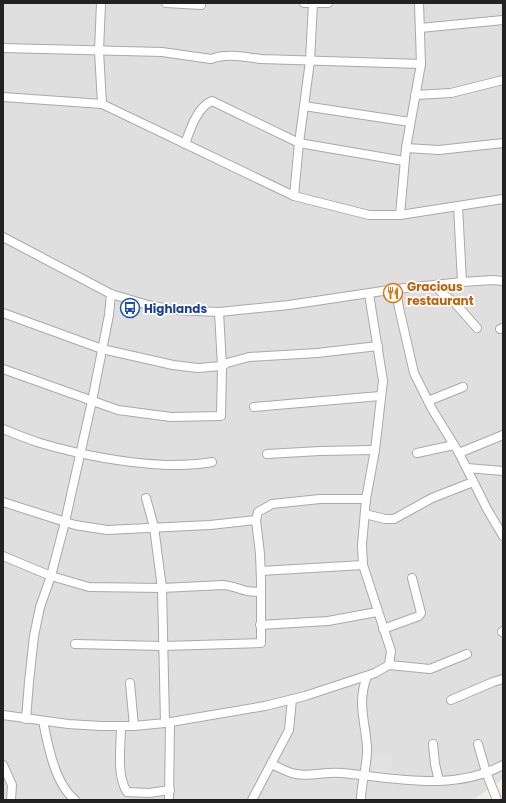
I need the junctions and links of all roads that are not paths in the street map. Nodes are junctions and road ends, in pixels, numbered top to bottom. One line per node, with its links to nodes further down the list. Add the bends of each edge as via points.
1 (101, 3): 11 (street)
2 (166, 3): 7 (street)
3 (304, 3): 4 (street)
4 (313, 3): 5 (street); 12 (street)
5 (328, 3)
6 (419, 3): 9 (street)
7 (202, 5)
8 (503, 20): 9 (street)
9 (420, 28): 13 (street)
10 (3, 48): 11 (street)
11 (99, 51): 12 (street, via 162,52 211,59 234,55 261,60); 17 (street)
12 (310, 61): 13 (street); 18 (street)
13 (421, 64): 15 (street)
14 (503, 80): 15 (street, via 451,93)
15 (415, 95): 19 (street)
16 (3, 97): 17 (street)
17 (102, 104): 21 (street)
18 (304, 106): 19 (street); 22 (street)
19 (410, 122): 23 (street)
20 (503, 143): 23 (street, via 439,150)
21 (186, 144): 22 (street, via 202,107 212,101); 25 (street)
22 (299, 144): 24 (street); 25 (street)
23 (406, 148): 24 (street)
24 (404, 161): 28 (street)
25 (294, 196): 28 (street, via 369,215)
26 (503, 199): 27 (street)
27 (458, 206): 28 (street); 31 (street)
28 (400, 215)
29 (3, 237): 34 (street)
30 (503, 281): 31 (street)
31 (462, 282): 32 (street)
32 (435, 285): 33 (street); 38 (street)
33 (396, 289): 35 (street); 46 (street, via 414,373)
34 (111, 294): 36 (street, via 175,310); 40 (street)
35 (369, 294): 36 (street); 39 (street)
36 (219, 312): 41 (street)
37 (3, 314): 40 (street)
38 (477, 328)
39 (378, 346): 41 (street, via 249,357); 44 (street, via 383,381)
40 (102, 349): 41 (street, via 173,365 198,368); 45 (street)
41 (222, 366): 45 (street, via 221,416 171,417 118,410)
42 (3, 369): 45 (street)
43 (463, 387): 46 (street)
44 (380, 396): 47 (street); 51 (street)
45 (92, 401): 54 (street)
46 (428, 401): 50 (street)
47 (254, 407)
48 (3, 429): 54 (street, via 39,443)
49 (503, 434): 53 (street)
50 (454, 445): 52 (street); 53 (street)
51 (375, 450): 55 (street); 61 (street)
52 (418, 453)
53 (458, 453): 57 (street)
54 (80, 454): 56 (street, via 146,464); 65 (street)
55 (267, 454)
56 (212, 462)
57 (466, 468): 58 (street); 59 (street)
58 (503, 471)
59 (473, 482): 63 (street, via 432,498 394,519 385,520); 67 (street)
60 (146, 498): 66 (street)
61 (366, 499): 63 (street); 64 (street, via 320,499 272,504 258,512)
62 (3, 502): 65 (street)
63 (365, 514): 69 (street)
64 (256, 520): 66 (street); 70 (street)
65 (65, 522): 66 (street, via 107,530); 71 (street)
66 (154, 527): 73 (street)
67 (503, 536)
68 (3, 556): 71 (street)
69 (363, 565): 70 (street); 75 (street)
70 (261, 571): 74 (street)
71 (50, 576): 73 (street, via 89,587); 88 (street, via 34,636)
72 (412, 578): 77 (street, via 420,616)
73 (162, 588): 74 (street, via 223,585 248,592); 79 (street)
74 (261, 591): 76 (street)
75 (378, 612): 76 (street, via 328,621); 77 (street)
76 (260, 625): 79 (street, via 261,643)
77 (383, 629): 81 (street, via 390,651)
78 (75, 644): 79 (street)
79 (163, 646): 90 (street)
80 (467, 654): 81 (street, via 430,669)
81 (389, 665): 82 (street)
82 (367, 676): 85 (street); 99 (street, via 362,687 361,700 367,748)
83 (503, 679): 86 (street)
84 (130, 683): 92 (street)
85 (292, 699): 90 (street, via 238,712); 95 (street, via 289,730)
86 (451, 700)
87 (3, 715): 88 (street)
88 (26, 719): 89 (street)
89 (43, 721): 91 (street); 102 (street, via 56,769)
90 (167, 723): 92 (street); 101 (street)
91 (121, 726): 92 (street); 101 (street, via 121,776 127,792 149,793)
92 (134, 726)
93 (433, 744): 100 (street)
94 (478, 744): 98 (street)
95 (271, 764): 99 (street, via 295,774 328,772); 105 (street)
96 (503, 765): 98 (street)
97 (4, 771): 103 (street, via 12,785)
98 (486, 772): 100 (street, via 461,780); 107 (street)
99 (364, 776): 100 (street, via 390,780); 106 (street)
100 (439, 781)
101 (170, 790): 104 (street)
102 (72, 799)
103 (11, 800)
104 (169, 800)
105 (252, 800)
106 (361, 800)
107 (497, 800)

